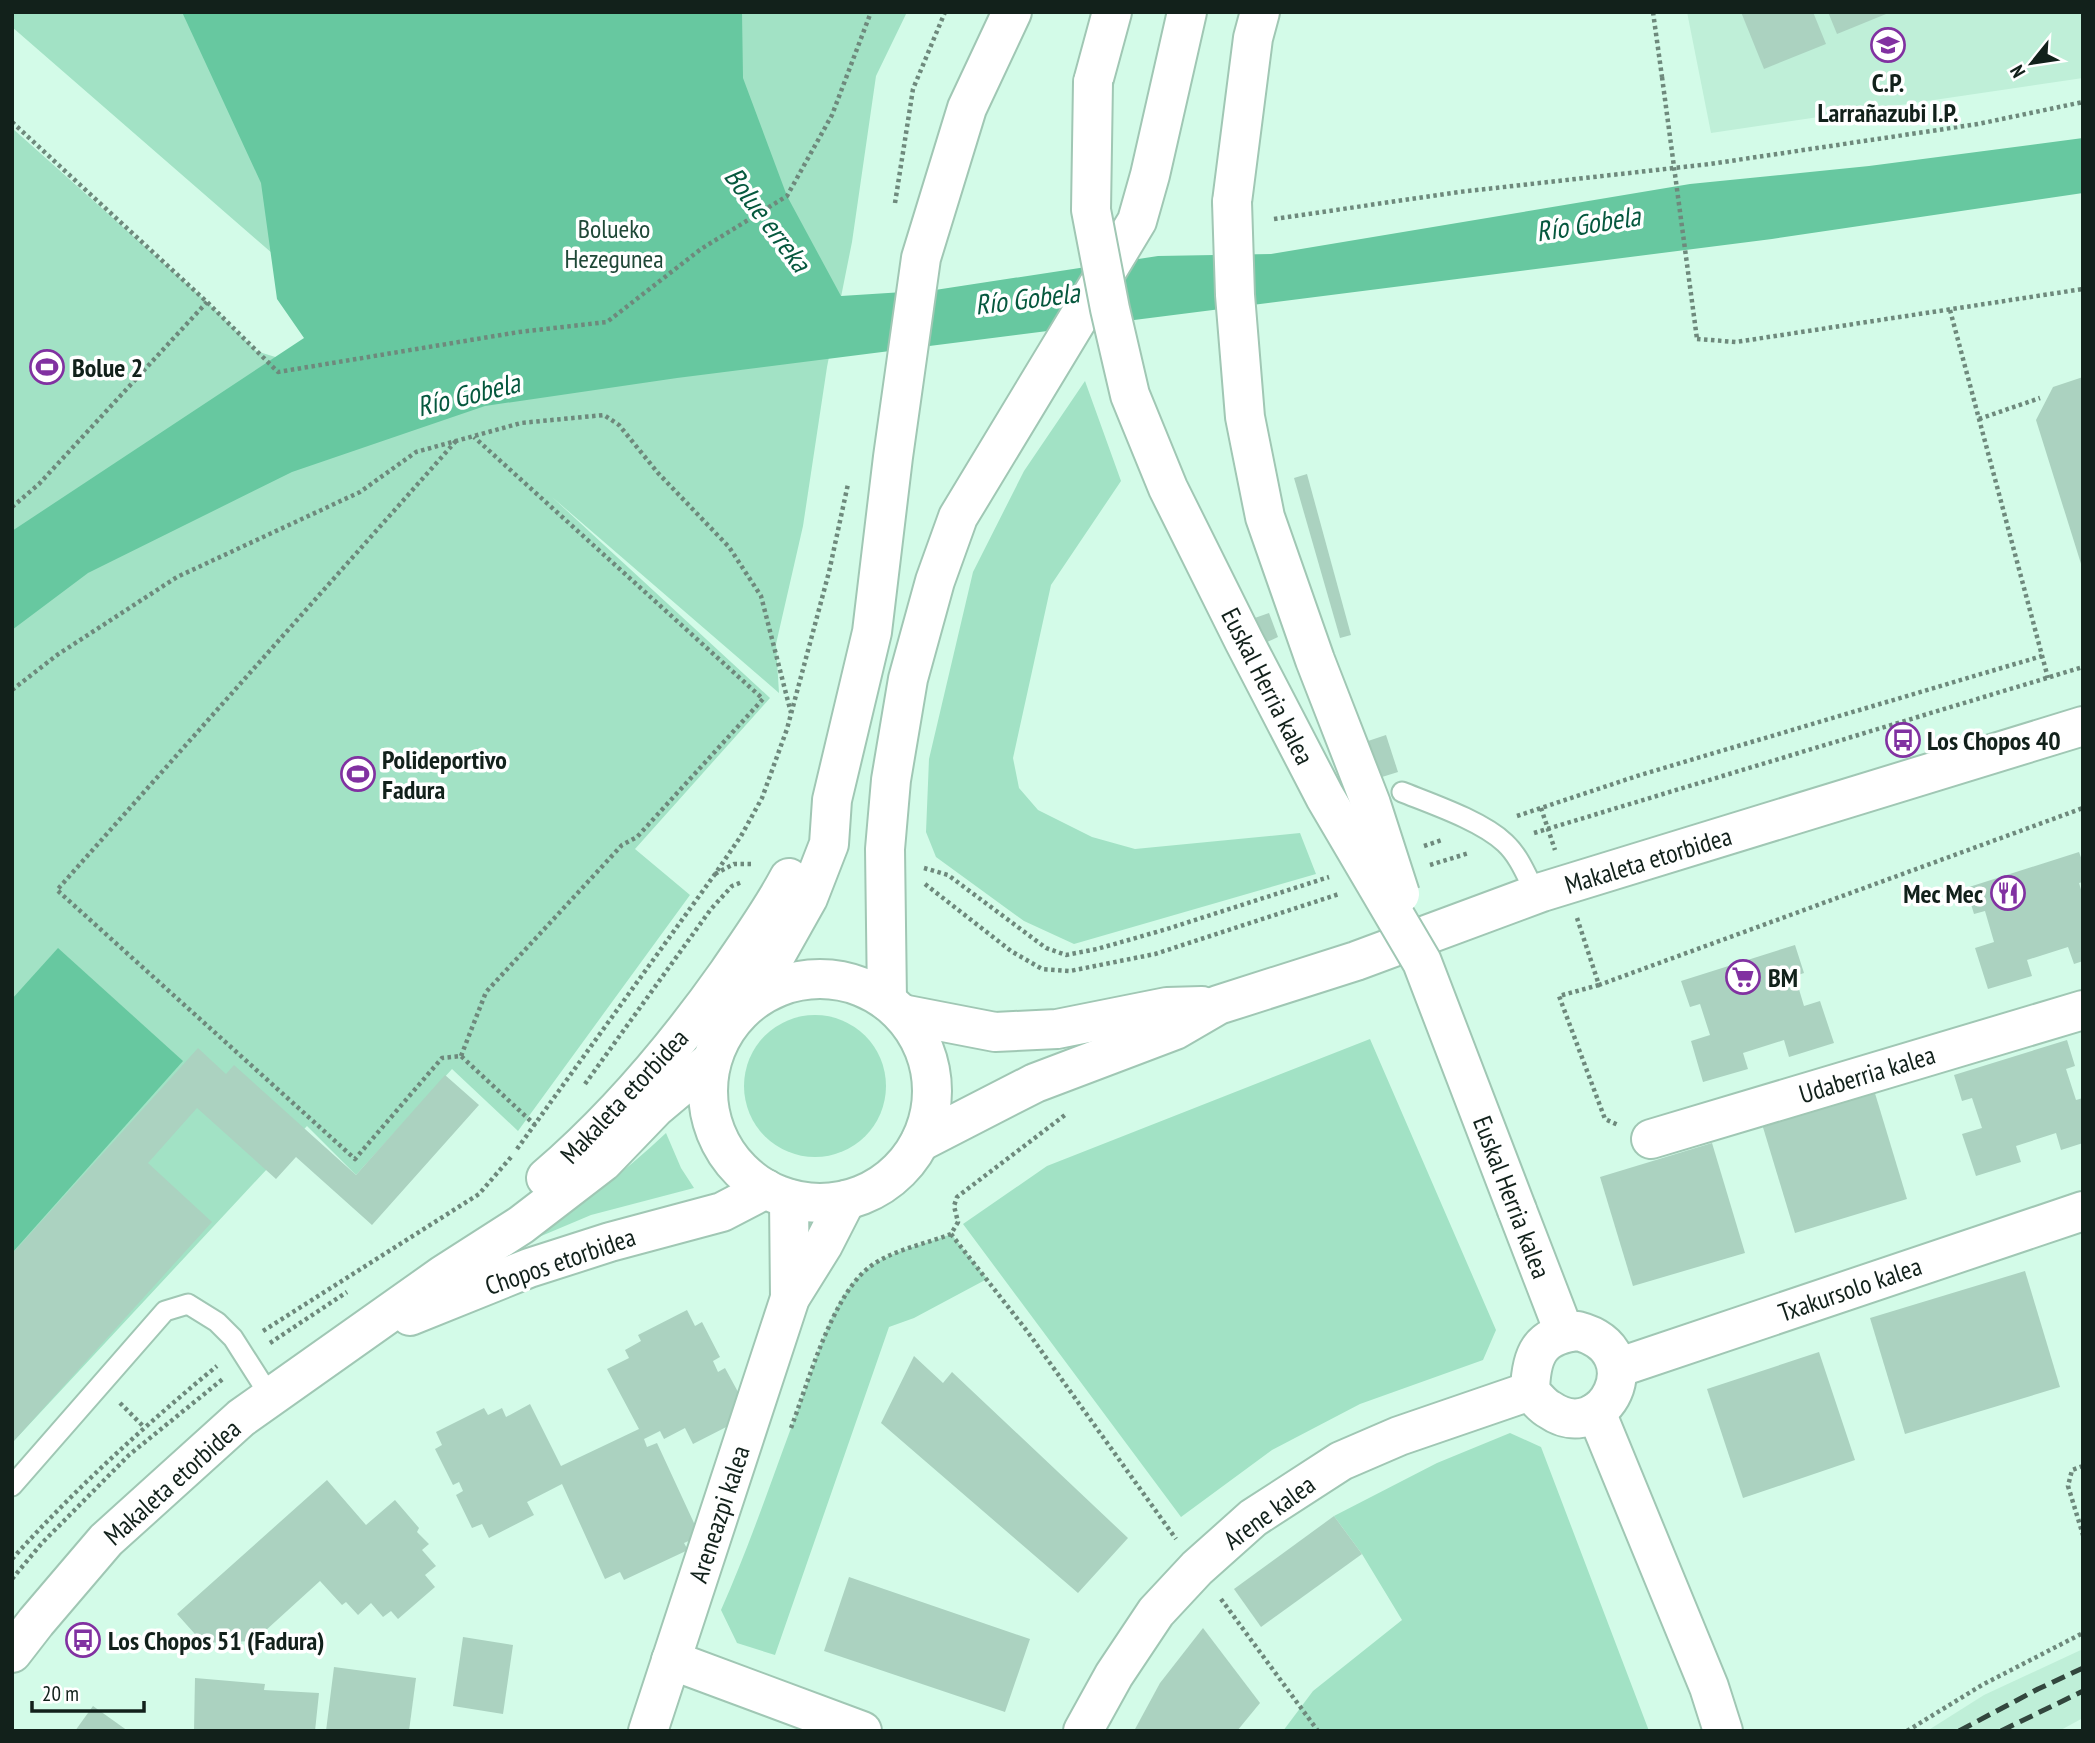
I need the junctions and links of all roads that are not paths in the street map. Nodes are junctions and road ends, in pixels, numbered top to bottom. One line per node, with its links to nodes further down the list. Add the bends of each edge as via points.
1 (1012, 12): 7 (street, via 967,108 921,258 872,632)
2 (1112, 12): 9 (street, Euskal Herria kalea, bridge, via 1093,82 1091,210 1130,395 1168,488 1244,641 1325,797)
3 (1187, 12): 12 (street, via 1137,221 958,517 934,581 908,679 891,780 885,849)
4 (1260, 12): 9 (street, bridge, via 1232,202 1245,417 1265,517 1371,804)
5 (2083, 726): 8 (street, Makaleta etorbidea)
6 (1402, 792): 8 (lane, via 1460,815 1504,842)
7 (832, 800): 10 (street, via 829,844 808,898); 22 (street, Makaleta etorbidea, via 773,909 691,1026 631,1097 503,1214 403,1279)
8 (1551, 890): 11 (street, Makaleta etorbidea)
9 (1422, 962): 21 (street, Euskal Herria kalea, bridge)
10 (749, 1003): 12 (street, via 781,985 817,978 854,983); 14 (street, via 725,1029)
11 (1218, 1005): 12 (street, Makaleta etorbidea, via 1167,1007 1057,1029 995,1032); 16 (street, Makaleta etorbidea, via 1175,1030 1035,1083)
12 (895, 1007): 16 (street, via 918,1036 928,1062 932,1089)
13 (2083, 1010): 15 (street, Udaberria kalea)
14 (711, 1061): 17 (street, via 708,1101 723,1148 741,1171); 22 (street, Makaleta etorbidea, via 655,1108 603,1162 521,1225)
15 (1651, 1139)
16 (920, 1142): 18 (street, via 885,1181)
17 (778, 1194): 18 (street, via 814,1203); 20 (street, Areneazpi kalea); 22 (street, Chopos etorbidea, via 529,1268)
18 (846, 1200): 20 (street, Areneazpi kalea)
19 (2083, 1211): 23 (street, Txakursolo kalea)
20 (790, 1298): 29 (street, Areneazpi kalea)
21 (1564, 1332): 23 (street, via 1578,1331 1604,1343); 24 (street, via 1550,1338 1533,1360)
22 (355, 1337): 25 (street, Makaleta etorbidea)
23 (1617, 1368): 26 (street, via 1612,1396)
24 (1530, 1391): 26 (street, via 1550,1411 1563,1416 1577,1418); 32 (street, Arene kalea, via 1341,1461 1254,1518 1197,1567 1156,1612)
25 (270, 1396): 27 (lane, via 217,1322 188,1304 165,1311); 28 (street, Makaleta etorbidea, via 106,1540)
26 (1596, 1412): 33 (street)
27 (12, 1486)
28 (12, 1653)
29 (671, 1660): 30 (street, Areneazpi kalea); 31 (street)
30 (649, 1731)
31 (862, 1731)
32 (1083, 1731)
33 (1723, 1731)

